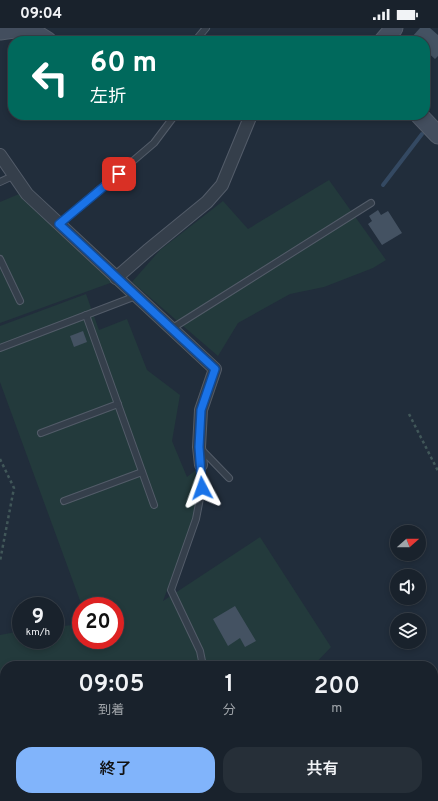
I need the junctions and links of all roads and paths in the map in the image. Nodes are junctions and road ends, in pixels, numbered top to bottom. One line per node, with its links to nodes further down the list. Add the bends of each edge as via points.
1 (206, 28): 5 (lane)
2 (394, 28): 6 (street)
3 (0, 31): 4 (street, via 14,29)
4 (40, 36)
5 (199, 36)
6 (387, 36)
7 (171, 120): 15 (lane, via 154,143)
8 (249, 120): 17 (street, via 222,185 207,202)
9 (424, 120): 10 (street)
10 (438, 135)
11 (0, 155): 12 (street)
12 (15, 175): 13 (lane); 15 (street, via 27,194)
13 (0, 182)
14 (371, 203): 21 (lane)
15 (59, 224): 17 (street)
16 (0, 259): 19 (lane)
17 (116, 278): 18 (street)
18 (136, 296): 20 (lane); 21 (street)
19 (20, 302)
20 (86, 315): 22 (lane); 23 (lane)
21 (171, 329): 26 (street, via 215,369 201,410)
22 (0, 348)
23 (118, 404): 25 (lane); 30 (lane)
24 (409, 414): 29 (path)
25 (42, 433)
26 (199, 447): 28 (street); 31 (lane)
27 (0, 459): 34 (path, via 14,488)
28 (201, 465): 35 (lane, via 202,488 196,519 171,590 200,651)
29 (438, 471)
30 (142, 472): 32 (lane); 33 (lane)
31 (229, 478)
32 (64, 501)
33 (154, 505)
34 (0, 561)
35 (202, 661)

